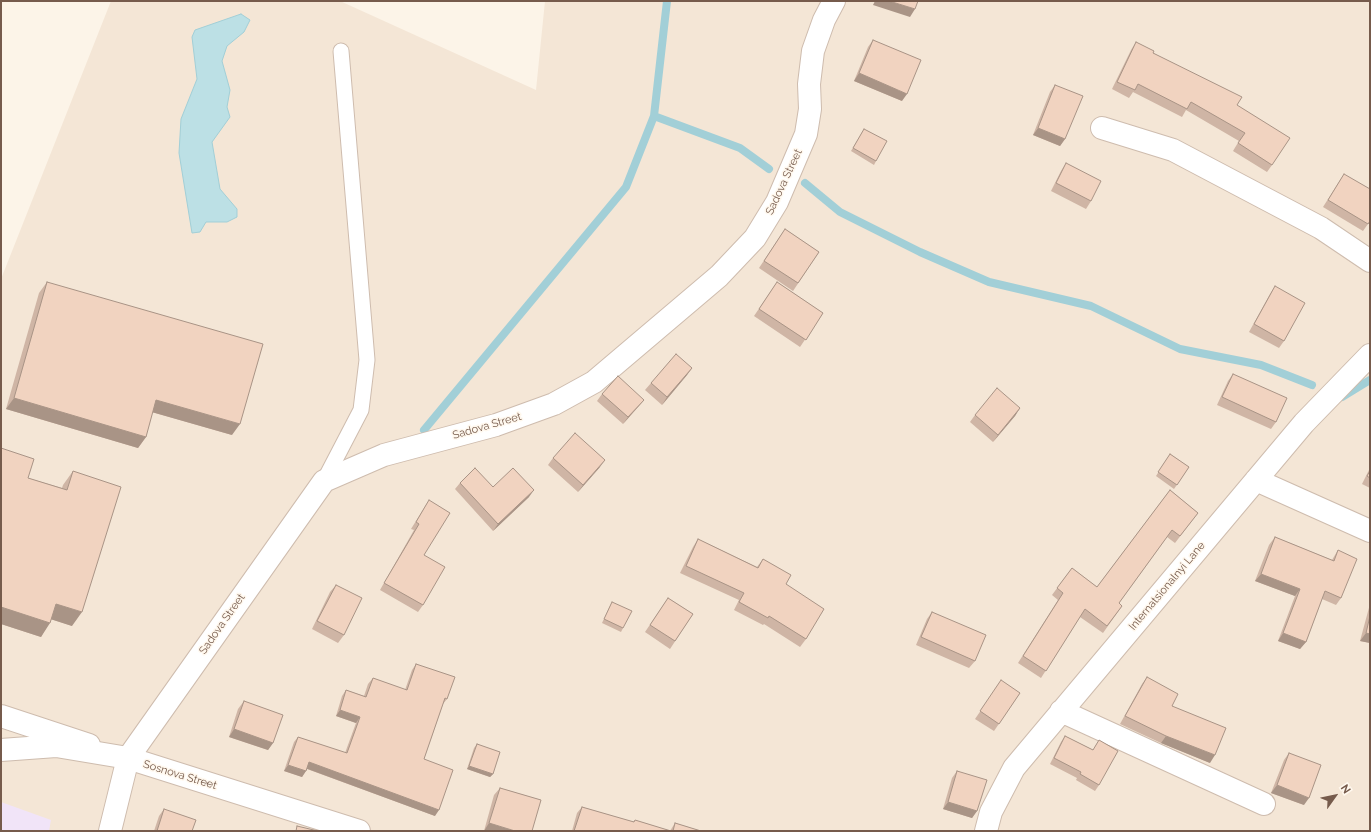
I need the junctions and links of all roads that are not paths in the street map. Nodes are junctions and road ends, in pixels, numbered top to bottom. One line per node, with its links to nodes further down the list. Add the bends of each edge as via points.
1 (834, 1): 7 (street, Sadova Street, via 813,50 806,134 777,202 759,232 719,276 594,382 554,404 496,426 384,455)
2 (341, 51): 7 (lane, via 368,360 361,410)
3 (1102, 128): 4 (street, via 1174,150 1321,228)
4 (1370, 261)
5 (1370, 355): 6 (street, Internatsionalnyi Lane, via 1304,423)
6 (1256, 480): 8 (street); 9 (street, Internatsionalnyi Lane)
7 (324, 481): 12 (street, Sadova Street)
8 (1370, 532)
9 (1061, 711): 13 (street); 16 (street, Internatsionalnyi Lane, via 1014,768 991,812)
10 (1, 716): 12 (street, Sosnova Street)
11 (1, 750): 12 (street, via 56,746)
12 (128, 758): 14 (street, Sadova Street); 15 (street, Sosnova Street)
13 (1264, 804)
14 (110, 831)
15 (359, 831)
16 (986, 831)

